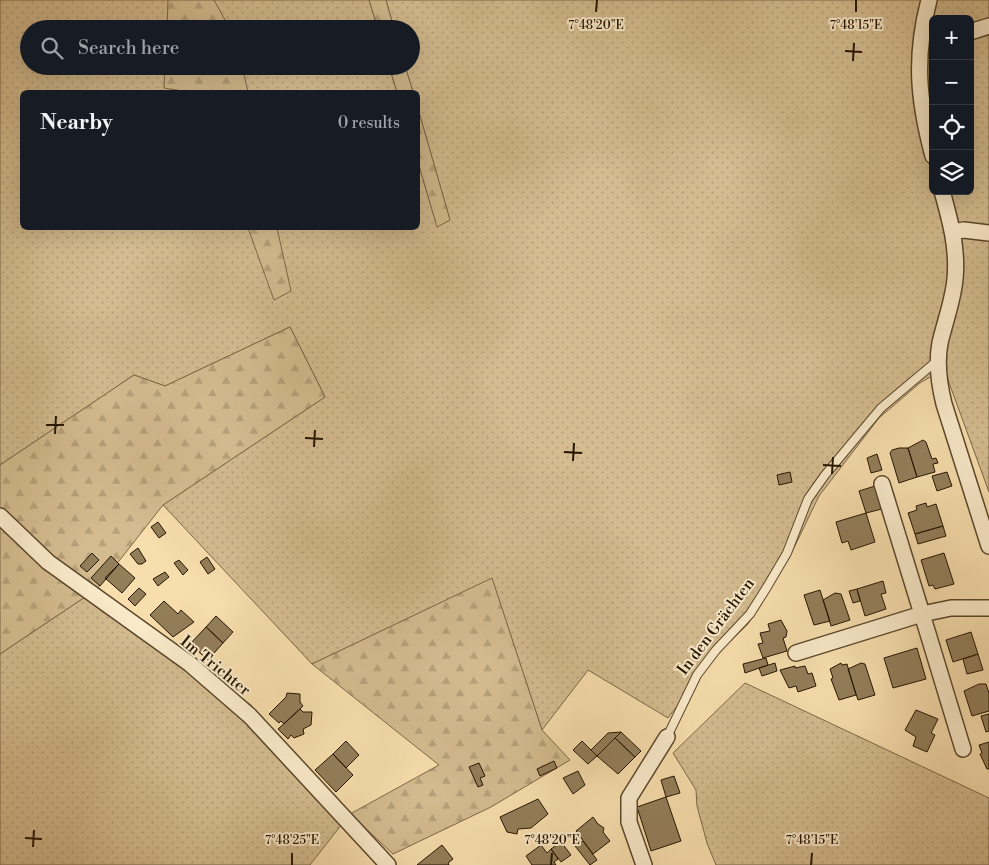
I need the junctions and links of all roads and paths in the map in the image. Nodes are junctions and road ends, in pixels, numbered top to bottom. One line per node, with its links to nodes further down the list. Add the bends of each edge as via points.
1 (930, 0): 4 (street)
2 (989, 26): 3 (street)
3 (974, 31)
4 (926, 46): 5 (street, via 919,94)
5 (932, 150)
6 (943, 195): 7 (street)
7 (953, 232): 8 (street); 9 (street, via 955,279)
8 (989, 232)
9 (938, 360): 12 (street, via 944,404); 16 (lane, In den Grächten, via 881,408 825,474 808,499 786,553 767,587 750,614 697,675)
10 (882, 484): 14 (street)
11 (0, 516): 18 (street, Im Trichter, via 48,562 190,664 250,716)
12 (989, 546)
13 (989, 608): 14 (street, via 950,608)
14 (922, 614): 15 (street); 17 (street)
15 (796, 653)
16 (667, 738): 19 (street, In den Grächten, via 629,798 629,822)
17 (963, 749)
18 (388, 865)
19 (644, 865)

